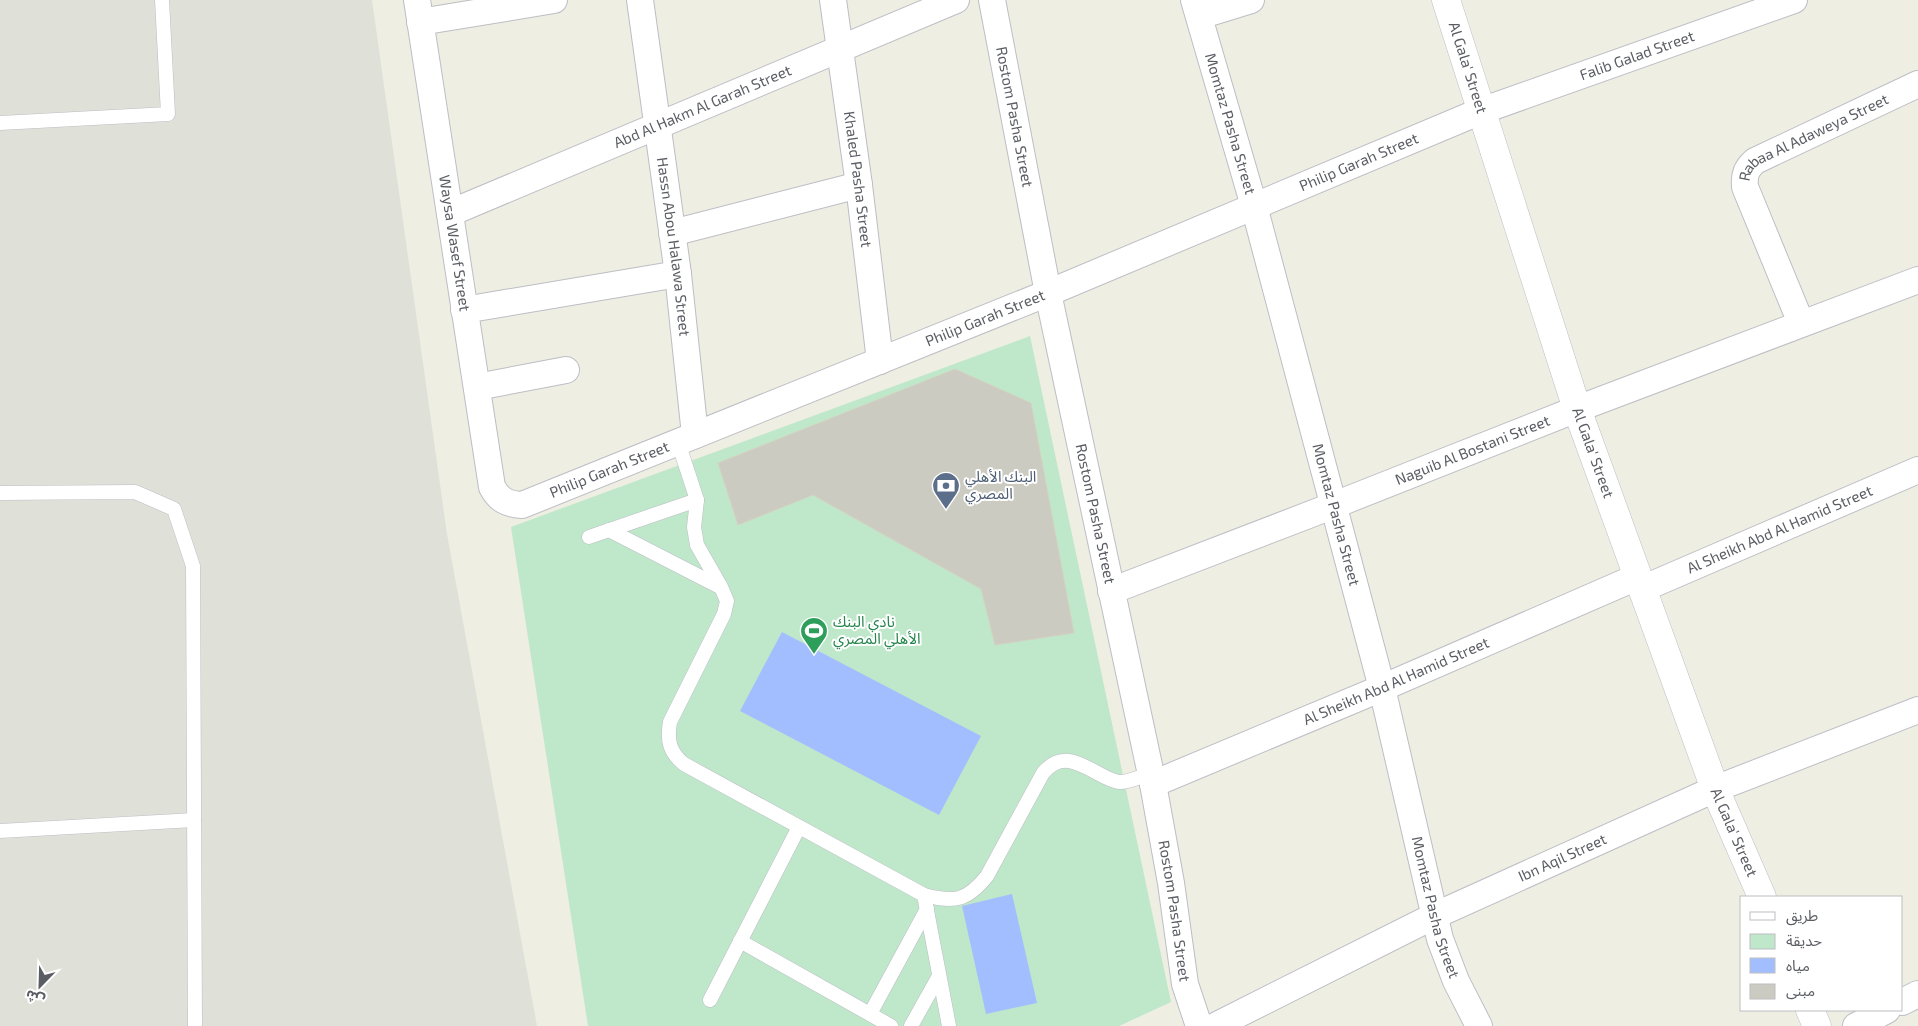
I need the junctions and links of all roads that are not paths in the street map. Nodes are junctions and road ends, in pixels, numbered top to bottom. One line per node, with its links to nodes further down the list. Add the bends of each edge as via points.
1 (162, 0): 15 (lane, via 168,114)
2 (554, 0): 11 (street)
3 (640, 0): 16 (street, Hassn Abou Halawa Street)
4 (833, 0): 12 (street, Khaled Pasha Street)
5 (956, 0): 12 (street, Abd Al Hakm Al Garah Street)
6 (992, 0): 23 (street, Rostom Pasha Street)
7 (1251, 0): 10 (street)
8 (1446, 0): 14 (main road, Al Gala' Street)
9 (1794, 0): 14 (street, Falib Galad Street)
10 (1196, 8): 18 (street, Momtaz Pasha Street)
11 (418, 11): 19 (street, Waysa Wasef Street)
12 (840, 49): 16 (street, Abd Al Hakm Al Garah Street); 17 (street, Khaled Pasha Street)
13 (1918, 84): 25 (street, Rabaa Al Adaweya Street, via 1755,161 1748,168 1744,177 1745,187)
14 (1481, 111): 18 (street, Philip Garah Street); 29 (main road, Al Gala' Street)
15 (0, 124)
16 (658, 126): 19 (street, Abd Al Hakm Al Garah Street); 20 (street, Hassn Abou Halawa Street)
17 (859, 185): 20 (street); 26 (street, Khaled Pasha Street)
18 (1254, 206): 23 (street, Philip Garah Street); 35 (street, Momtaz Pasha Street)
19 (450, 213): 24 (street, Waysa Wasef Street)
20 (672, 233): 21 (street, Hassn Abou Halawa Street)
21 (678, 274): 24 (street); 30 (street, Hassn Abou Halawa Street)
22 (1918, 280): 25 (street, Naguib Al Bostani Street)
23 (1048, 293): 26 (street, Philip Garah Street); 40 (street, Rostom Pasha Street)
24 (464, 310): 28 (street, Waysa Wasef Street)
25 (1801, 324): 29 (street, Naguib Al Bostani Street)
26 (880, 361): 30 (street, Philip Garah Street)
27 (566, 370): 28 (street)
28 (477, 388): 32 (street, Waysa Wasef Street)
29 (1577, 409): 35 (street, Naguib Al Bostani Street); 38 (main road, Al Gala' Street)
30 (687, 438): 32 (street, Philip Garah Street, via 522,505 504,501 496,496); 34 (lane)
31 (1918, 470): 38 (street, Al Sheikh Abd Al Hamid Street)
32 (492, 487)
33 (0, 493): 45 (lane, via 135,492 174,510 194,566)
34 (697, 500): 36 (lane); 39 (lane, via 694,527 697,545)
35 (1332, 506): 40 (street, Naguib Al Bostani Street); 41 (street, Momtaz Pasha Street)
36 (609, 530): 37 (lane); 39 (lane)
37 (589, 537)
38 (1639, 583): 41 (street, Al Sheikh Abd Al Hamid Street); 44 (main road, Al Gala' Street)
39 (721, 587): 46 (lane, via 726,601 724,614 670,722 670,746 674,757 684,764)
40 (1111, 591): 43 (street, Rostom Pasha Street)
41 (1382, 688): 43 (street, Al Sheikh Abd Al Hamid Street); 50 (street, Momtaz Pasha Street)
42 (1918, 710): 44 (street, Ibn Aqil Street)
43 (1152, 779): 49 (lane, via 1121,782 1074,762 1056,761 1043,773 979,886 956,899); 63 (street, Rostom Pasha Street, via 1185,984)
44 (1715, 789): 48 (main road, Al Gala' Street); 50 (street, Ibn Aqil Street)
45 (194, 820): 47 (lane); 59 (lane)
46 (798, 827): 49 (lane); 51 (lane)
47 (0, 831)
48 (1762, 896)
49 (925, 902): 52 (lane); 58 (lane)
50 (1434, 916): 64 (street, Ibn Aqil Street); 65 (street, Momtaz Pasha Street, via 1448,960)
51 (740, 942): 54 (lane); 58 (lane)
52 (939, 976): 61 (lane); 62 (lane)
53 (1918, 994): 55 (street)
54 (710, 1000)
55 (1903, 1002)
56 (1810, 1011): 66 (main road)
57 (1885, 1011): 67 (street)
58 (870, 1014): 60 (lane)
59 (195, 1026)
60 (891, 1026)
61 (911, 1026)
62 (949, 1026)
63 (1199, 1026)
64 (1215, 1026)
65 (1479, 1026)
66 (1817, 1026)
67 (1856, 1026)

